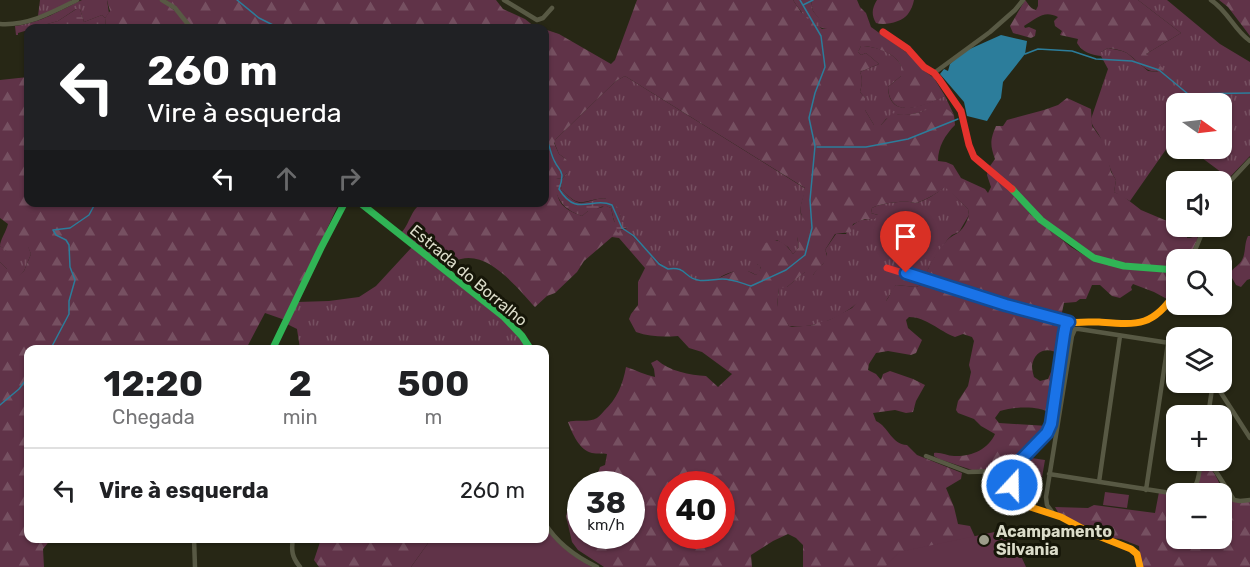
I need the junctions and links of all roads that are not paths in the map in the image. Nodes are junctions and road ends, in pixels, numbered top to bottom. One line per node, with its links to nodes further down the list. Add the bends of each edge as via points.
1 (77, 0): 7 (street, via 35,19)
2 (162, 0): 8 (street)
3 (504, 0): 6 (street, via 537,20)
4 (1023, 0): 11 (street, via 990,32)
5 (1211, 0): 10 (street)
6 (552, 8)
7 (0, 24)
8 (188, 24)
9 (882, 32): 11 (street)
10 (1250, 41)
11 (934, 73): 17 (street, via 961,111 974,157 1041,220 1094,258 1124,266)
12 (1250, 160): 13 (street)
13 (1232, 179)
14 (342, 207): 22 (street)
15 (365, 207): 23 (street, Estrada do Borralho, via 504,317)
16 (887, 268): 19 (street)
17 (1166, 269)
18 (1166, 305): 19 (street, via 1150,319)
19 (1069, 322): 28 (street, via 1051,424)
20 (1120, 336): 21 (street); 30 (street, via 1077,328 1074,331); 31 (street)
21 (1166, 343)
22 (274, 345)
23 (528, 345)
24 (1166, 356): 32 (street)
25 (1220, 393): 26 (street)
26 (1250, 438)
27 (926, 456): 28 (street, via 971,472 1008,471)
28 (1016, 465): 35 (street, via 1011,476 1013,492 1020,502)
29 (1216, 471): 34 (street, via 1234,500)
30 (1049, 474): 31 (street); 35 (street, via 1046,501)
31 (1099, 482): 32 (street)
32 (1146, 490): 33 (street)
33 (1166, 493)
34 (1250, 500)
35 (1054, 514): 42 (street, via 1135,551)
36 (549, 529): 41 (street, via 562,545)
37 (194, 543): 39 (street)
38 (293, 543): 40 (street, via 292,554)
39 (195, 567)
40 (300, 567)
41 (597, 567)
42 (1140, 567)

